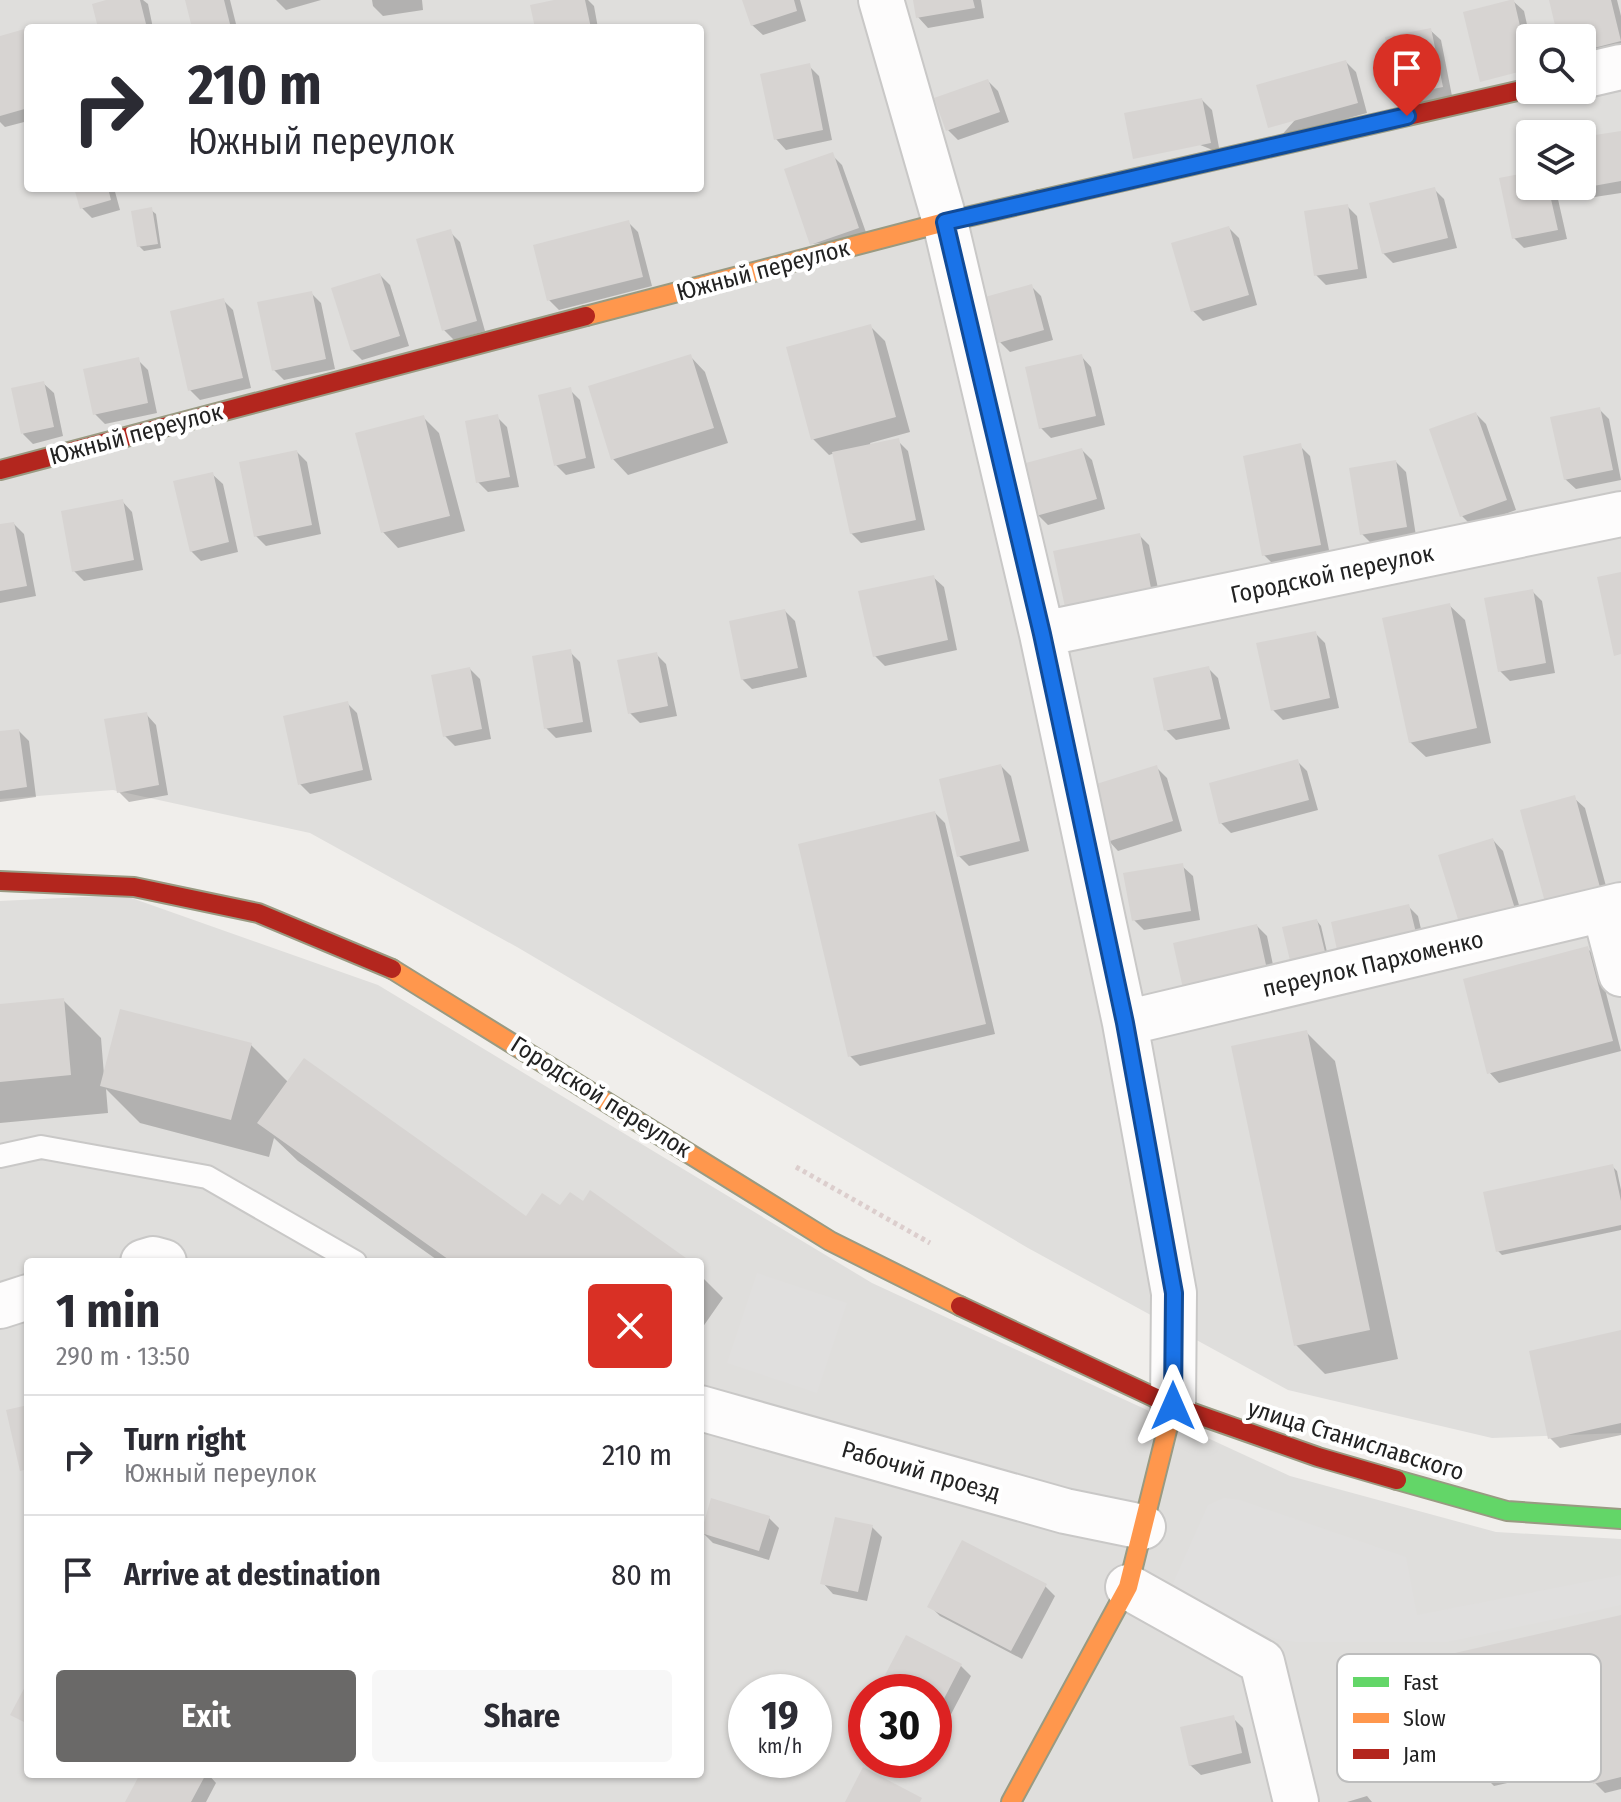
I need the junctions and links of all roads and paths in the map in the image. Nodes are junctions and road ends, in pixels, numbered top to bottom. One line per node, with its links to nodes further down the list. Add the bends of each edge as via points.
1 (881, 0): 5 (street)
2 (1621, 67): 3 (street)
3 (1596, 73)
4 (1516, 91): 5 (street, Южный переулок)
5 (945, 222): 6 (street, Южный переулок); 8 (street)
6 (0, 470)
7 (1621, 514): 8 (street, Городской переулок)
8 (1042, 634): 12 (street)
9 (0, 881): 19 (street, Городской переулок, via 134,887 242,909 403,974 830,1241)
10 (1613, 907): 11 (street); 12 (street, переулок Пархоменко)
11 (1621, 974)
12 (1125, 1023): 19 (street, via 1174,1293)
13 (0, 1156): 16 (lane, via 41,1147 207,1177)
14 (794, 1166): 15 (path)
15 (931, 1243)
16 (348, 1258)
17 (24, 1298): 18 (street)
18 (0, 1306)
19 (1173, 1406): 21 (street, улица Станиславского, via 1318,1457 1507,1511); 22 (street)
20 (704, 1409): 22 (street, Рабочий проезд, via 1065,1511)
21 (1621, 1519)
22 (1143, 1527): 23 (street)
23 (1128, 1587): 24 (street); 25 (street, via 1262,1662)
24 (1011, 1802)
25 (1296, 1802)

